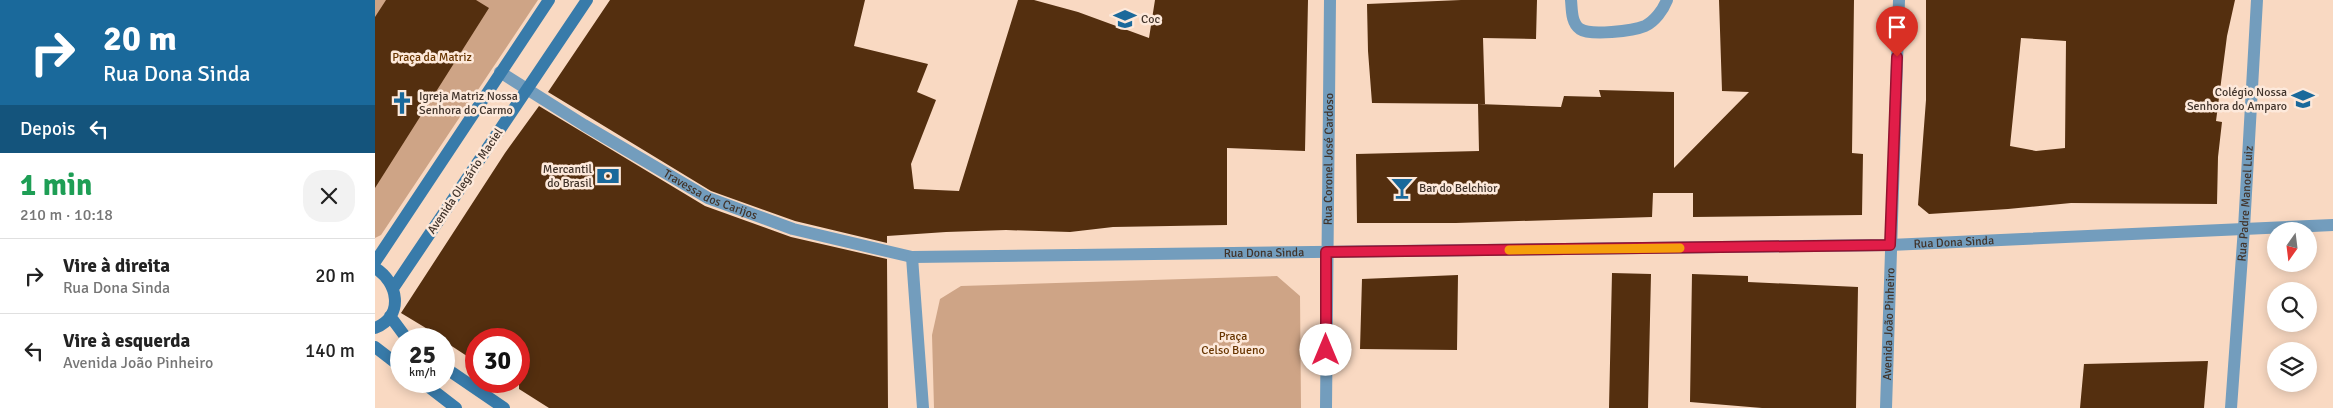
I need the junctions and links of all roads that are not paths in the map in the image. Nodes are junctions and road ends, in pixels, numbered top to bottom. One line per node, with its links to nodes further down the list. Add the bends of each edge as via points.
1 (549, 0): 8 (main road)
2 (587, 0): 9 (main road, Avenida Olegário Maciel)
3 (1330, 0): 13 (street, Rua Coronel José Cardoso)
4 (1571, 0): 5 (street, via 1574,22 1580,29 1597,32 1646,26 1657,17)
5 (1667, 0)
6 (1899, 0): 12 (street, Avenida João Pinheiro)
7 (2257, 0): 11 (street, Rua Padre Manoel Luiz)
8 (500, 72): 9 (street, Travessa dos Carijos); 15 (main road)
9 (526, 90): 14 (street, Travessa dos Carijos, via 709,198 793,229); 17 (main road, Avenida Olegário Maciel)
10 (2333, 225): 11 (street, Rua Dona Sinda)
11 (2244, 228): 12 (street, Rua Dona Sinda); 30 (street, Rua Padre Manoel Luiz)
12 (1890, 245): 13 (street, Rua Dona Sinda); 29 (street, Avenida João Pinheiro)
13 (1326, 252): 14 (street, Rua Dona Sinda); 28 (street, Rua Coronel José Cardoso)
14 (912, 257): 27 (street)
15 (375, 262)
16 (375, 268): 17 (main road, via 386,274)
17 (394, 287): 18 (main road, via 395,302)
18 (390, 316): 19 (main road); 20 (main road)
19 (375, 328)
20 (399, 328)
21 (375, 346): 22 (main road)
22 (390, 358)
23 (455, 375): 26 (main road)
24 (437, 393): 25 (main road)
25 (456, 408)
26 (504, 408)
27 (923, 408)
28 (1325, 408)
29 (1886, 408)
30 (2231, 408)

